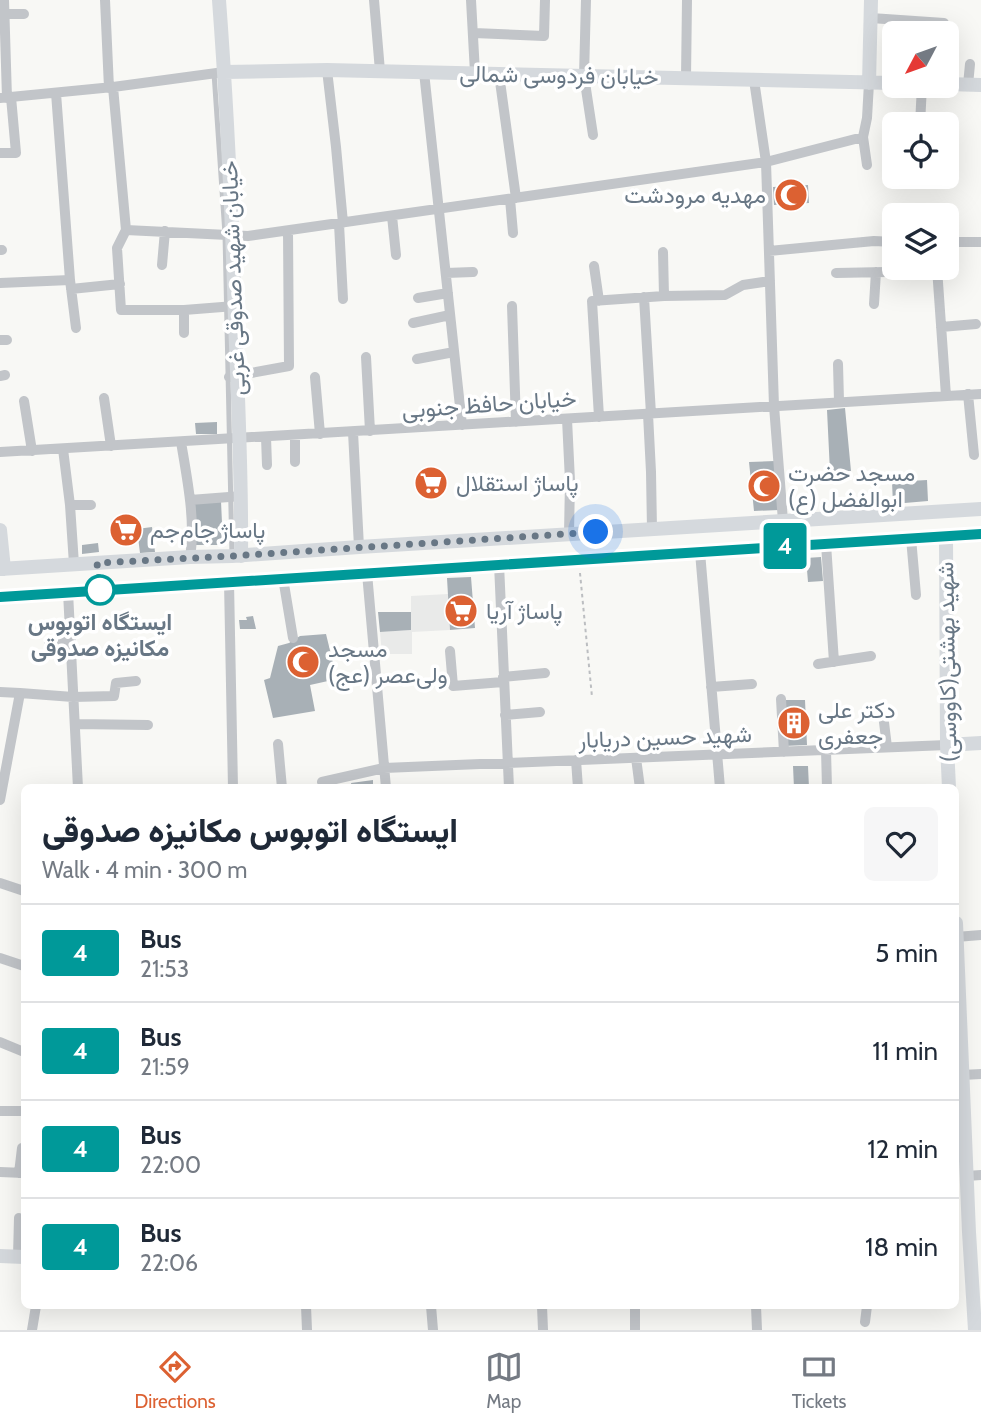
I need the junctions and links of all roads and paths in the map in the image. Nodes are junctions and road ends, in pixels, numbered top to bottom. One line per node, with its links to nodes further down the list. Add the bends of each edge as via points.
1 (4, 0): 10 (street)
2 (104, 0): 28 (street)
3 (219, 0): 18 (street, خیابان شهید صدوقی غربی)
4 (374, 0): 17 (street)
5 (471, 0): 14 (street)
6 (545, 0): 14 (street, via 544,36)
7 (586, 0): 22 (street)
8 (687, 0): 23 (street)
9 (871, 0): 12 (street)
10 (4, 14): 11 (street); 30 (street)
11 (24, 14)
12 (871, 18): 13 (street); 25 (street)
13 (915, 21)
14 (474, 33): 20 (street)
15 (970, 64): 27 (street)
16 (327, 70): 17 (street, خیابان فردوسی شمالی); 18 (street, خیابان فردوسی شمالی); 39 (street)
17 (380, 71): 19 (street, خیابان فردوسی شمالی)
18 (219, 72): 28 (street); 44 (street, خیابان شهید صدوقی غربی)
19 (424, 72): 20 (street, خیابان فردوسی شمالی); 37 (street)
20 (475, 74): 21 (street, خیابان فردوسی شمالی)
21 (499, 74): 22 (street, خیابان فردوسی شمالی); 36 (street)
22 (584, 76): 23 (street, خیابان فردوسی شمالی); 31 (street)
23 (686, 78): 24 (street, خیابان فردوسی شمالی)
24 (754, 80): 25 (street, خیابان فردوسی شمالی); 34 (street)
25 (869, 83): 26 (street, خیابان فردوسی شمالی); 32 (street)
26 (882, 83)
27 (975, 85)
28 (111, 87): 29 (street); 40 (street)
29 (56, 93): 30 (street); 62 (street)
30 (6, 98): 33 (street, via 16,153)
31 (593, 135)
32 (863, 137): 34 (street); 35 (street)
33 (0, 153)
34 (766, 162): 36 (street); 48 (street)
35 (867, 165)
36 (513, 199): 37 (street); 43 (street)
37 (439, 209): 38 (street); 56 (street)
38 (392, 216): 39 (street); 50 (street)
39 (341, 224): 42 (street); 67 (street)
40 (126, 230): 41 (street); 61 (street, via 117,248)
41 (164, 231): 44 (street); 51 (street)
42 (288, 231): 44 (street); 83 (street, via 289,366)
43 (513, 233)
44 (229, 235): 70 (street, خیابان شهید صدوقی غربی)
45 (882, 241): 48 (street)
46 (981, 242): 47 (street)
47 (959, 243)
48 (769, 251): 59 (street)
49 (663, 252): 64 (street)
50 (396, 255)
51 (162, 265)
52 (594, 266): 68 (street)
53 (473, 272): 56 (street)
54 (876, 272): 55 (street); 57 (street); 69 (street)
55 (882, 272)
56 (446, 273): 63 (street)
57 (836, 273)
58 (938, 280): 76 (street)
59 (770, 281): 64 (street, via 743,285 725,295); 91 (street)
60 (0, 283): 62 (street)
61 (120, 284): 62 (street); 72 (street, via 121,310)
62 (71, 285): 77 (street)
63 (448, 293): 66 (street); 73 (street)
64 (664, 296): 65 (street)
65 (644, 297): 68 (street); 92 (street)
66 (418, 298)
67 (343, 299)
68 (596, 301): 93 (street)
69 (874, 304)
70 (231, 306): 72 (street); 83 (street, خیابان شهید صدوقی غربی)
71 (512, 306): 95 (street)
72 (184, 310): 78 (street)
73 (450, 315): 74 (street); 79 (street)
74 (413, 323)
75 (976, 324): 76 (street)
76 (941, 327): 87 (street)
77 (76, 328)
78 (184, 333)
79 (454, 352): 81 (street); 96 (street)
80 (366, 357): 97 (street)
81 (417, 359)
82 (838, 364): 90 (street)
83 (233, 376): 102 (street, خیابان شهید صدوقی غربی)
84 (315, 377): 99 (street)
85 (968, 394): 86 (street, خیابان حافظ جنوبی); 87 (street, خیابان حافظ جنوبی); 108 (street)
86 (981, 394)
87 (946, 396): 90 (street, خیابان حافظ جنوبی)
88 (104, 398): 104 (street)
89 (24, 401): 106 (street)
90 (839, 401): 91 (street, خیابان حافظ جنوبی)
91 (774, 406): 92 (street, خیابان حافظ جنوبی); 116 (street)
92 (650, 414): 93 (street, خیابان حافظ جنوبی); 117 (street)
93 (599, 417): 94 (street, خیابان حافظ جنوبی)
94 (567, 419): 95 (street, خیابان حافظ جنوبی); 119 (street)
95 (516, 422): 96 (street, خیابان حافظ جنوبی)
96 (462, 425): 97 (street, خیابان حافظ جنوبی)
97 (370, 431): 98 (street, خیابان حافظ جنوبی)
98 (353, 432): 99 (street, خیابان حافظ جنوبی); 124 (street)
99 (320, 434): 100 (street, خیابان حافظ جنوبی)
100 (295, 435): 101 (street, خیابان حافظ جنوبی); 109 (street)
101 (265, 437): 102 (street, خیابان حافظ جنوبی); 110 (street)
102 (235, 439): 103 (street, خیابان حافظ جنوبی); 111 (street, خیابان شهید صدوقی غربی)
103 (181, 442): 104 (street, خیابان حافظ جنوبی); 112 (street)
104 (111, 446): 105 (street, خیابان حافظ جنوبی)
105 (63, 449): 106 (street, خیابان حافظ جنوبی); 113 (street)
106 (32, 451): 107 (street, خیابان حافظ جنوبی)
107 (0, 452)
108 (974, 455)
109 (295, 462)
110 (267, 465)
111 (237, 496): 112 (street); 126 (street, خیابان شهید صدوقی غربی)
112 (190, 500): 127 (street)
113 (71, 505): 114 (street); 129 (street)
114 (91, 505)
115 (981, 509): 116 (street)
116 (783, 521): 117 (street)
117 (652, 529): 119 (street)
118 (0, 530): 131 (street)
119 (569, 534): 124 (street)
120 (981, 534): 121 (street)
121 (946, 536): 122 (street); 162 (street, شهید بهشتی(کاووسی))
122 (911, 538): 123 (street); 136 (street)
123 (826, 544): 125 (street); 143 (street)
124 (359, 547): 126 (street)
125 (700, 552): 128 (street); 149 (street)
126 (237, 556): 127 (street)
127 (190, 557): 129 (street)
128 (578, 559): 130 (street); 153 (path)
129 (74, 564): 131 (street)
130 (499, 564): 132 (street); 146 (street)
131 (2, 569)
132 (367, 573): 133 (street); 170 (street)
133 (284, 578): 134 (street); 138 (street)
134 (229, 582): 135 (street); 173 (street)
135 (68, 592): 137 (street); 139 (street)
136 (916, 595)
137 (0, 597)
138 (293, 638)
139 (71, 640): 140 (street); 152 (street)
140 (49, 641)
141 (450, 651): 146 (street, via 453,686)
142 (871, 656): 143 (street)
143 (834, 662): 144 (street)
144 (818, 664)
145 (545, 673): 146 (street)
146 (503, 679): 157 (street)
147 (136, 681): 152 (street, via 116,683 114,696)
148 (752, 684): 149 (street)
149 (711, 687): 166 (street)
150 (0, 692): 151 (street)
151 (20, 693): 152 (street); 182 (street)
152 (73, 697): 158 (street)
153 (592, 697)
154 (781, 699): 165 (street)
155 (540, 712): 157 (street)
156 (883, 713): 163 (street)
157 (505, 715): 169 (street)
158 (75, 724): 159 (street); 172 (street)
159 (148, 725)
160 (981, 743): 162 (street)
161 (278, 744): 174 (street)
162 (947, 745): 163 (street, شهید حسین دریابار); 181 (street, شهید بهشتی(کاووسی))
163 (887, 747): 164 (street, شهید حسین دریابار)
164 (827, 750): 165 (street, شهید حسین دریابار); 180 (street)
165 (784, 752): 166 (street, شهید حسین دریابار)
166 (718, 754): 167 (street, شهید حسین دریابار); 179 (street)
167 (636, 758): 168 (street, شهید حسین دریابار); 178 (street)
168 (576, 760): 169 (street, شهید حسین دریابار); 177 (street)
169 (507, 763): 170 (street, شهید حسین دریابار); 176 (street)
170 (384, 768): 171 (street, شهید حسین دریابار); 175 (street)
171 (322, 782)
172 (78, 784)
173 (233, 784)
174 (282, 784)
175 (386, 784)
176 (509, 784)
177 (578, 784)
178 (639, 784)
179 (720, 784)
180 (827, 784)
181 (949, 784)
182 (0, 800)
183 (0, 883): 184 (street)
184 (21, 890)
185 (981, 935): 186 (street)
186 (959, 937)
187 (0, 957): 188 (street)
188 (21, 964)
189 (0, 1042): 190 (street)
190 (21, 1051)
191 (959, 1062): 193 (street)
192 (981, 1074): 193 (street)
193 (962, 1075): 196 (street)
194 (0, 1111): 195 (street)
195 (21, 1111)
196 (967, 1169): 199 (street)
197 (0, 1172): 198 (street)
198 (21, 1173)
199 (974, 1203): 201 (street)
200 (19, 1219): 203 (street)
201 (975, 1232): 205 (street)
202 (0, 1256): 203 (street)
203 (21, 1257)
204 (959, 1295): 205 (street)
205 (977, 1296): 221 (street)
206 (36, 1309): 214 (street)
207 (306, 1309): 215 (street)
208 (431, 1309): 217 (street)
209 (542, 1309): 218 (street)
210 (635, 1309): 219 (street)
211 (756, 1309): 220 (street)
212 (866, 1309): 213 (street)
213 (865, 1322)
214 (32, 1330)
215 (307, 1330)
216 (427, 1330): 217 (street)
217 (433, 1330)
218 (543, 1330)
219 (635, 1330)
220 (757, 1330)
221 (975, 1330)

